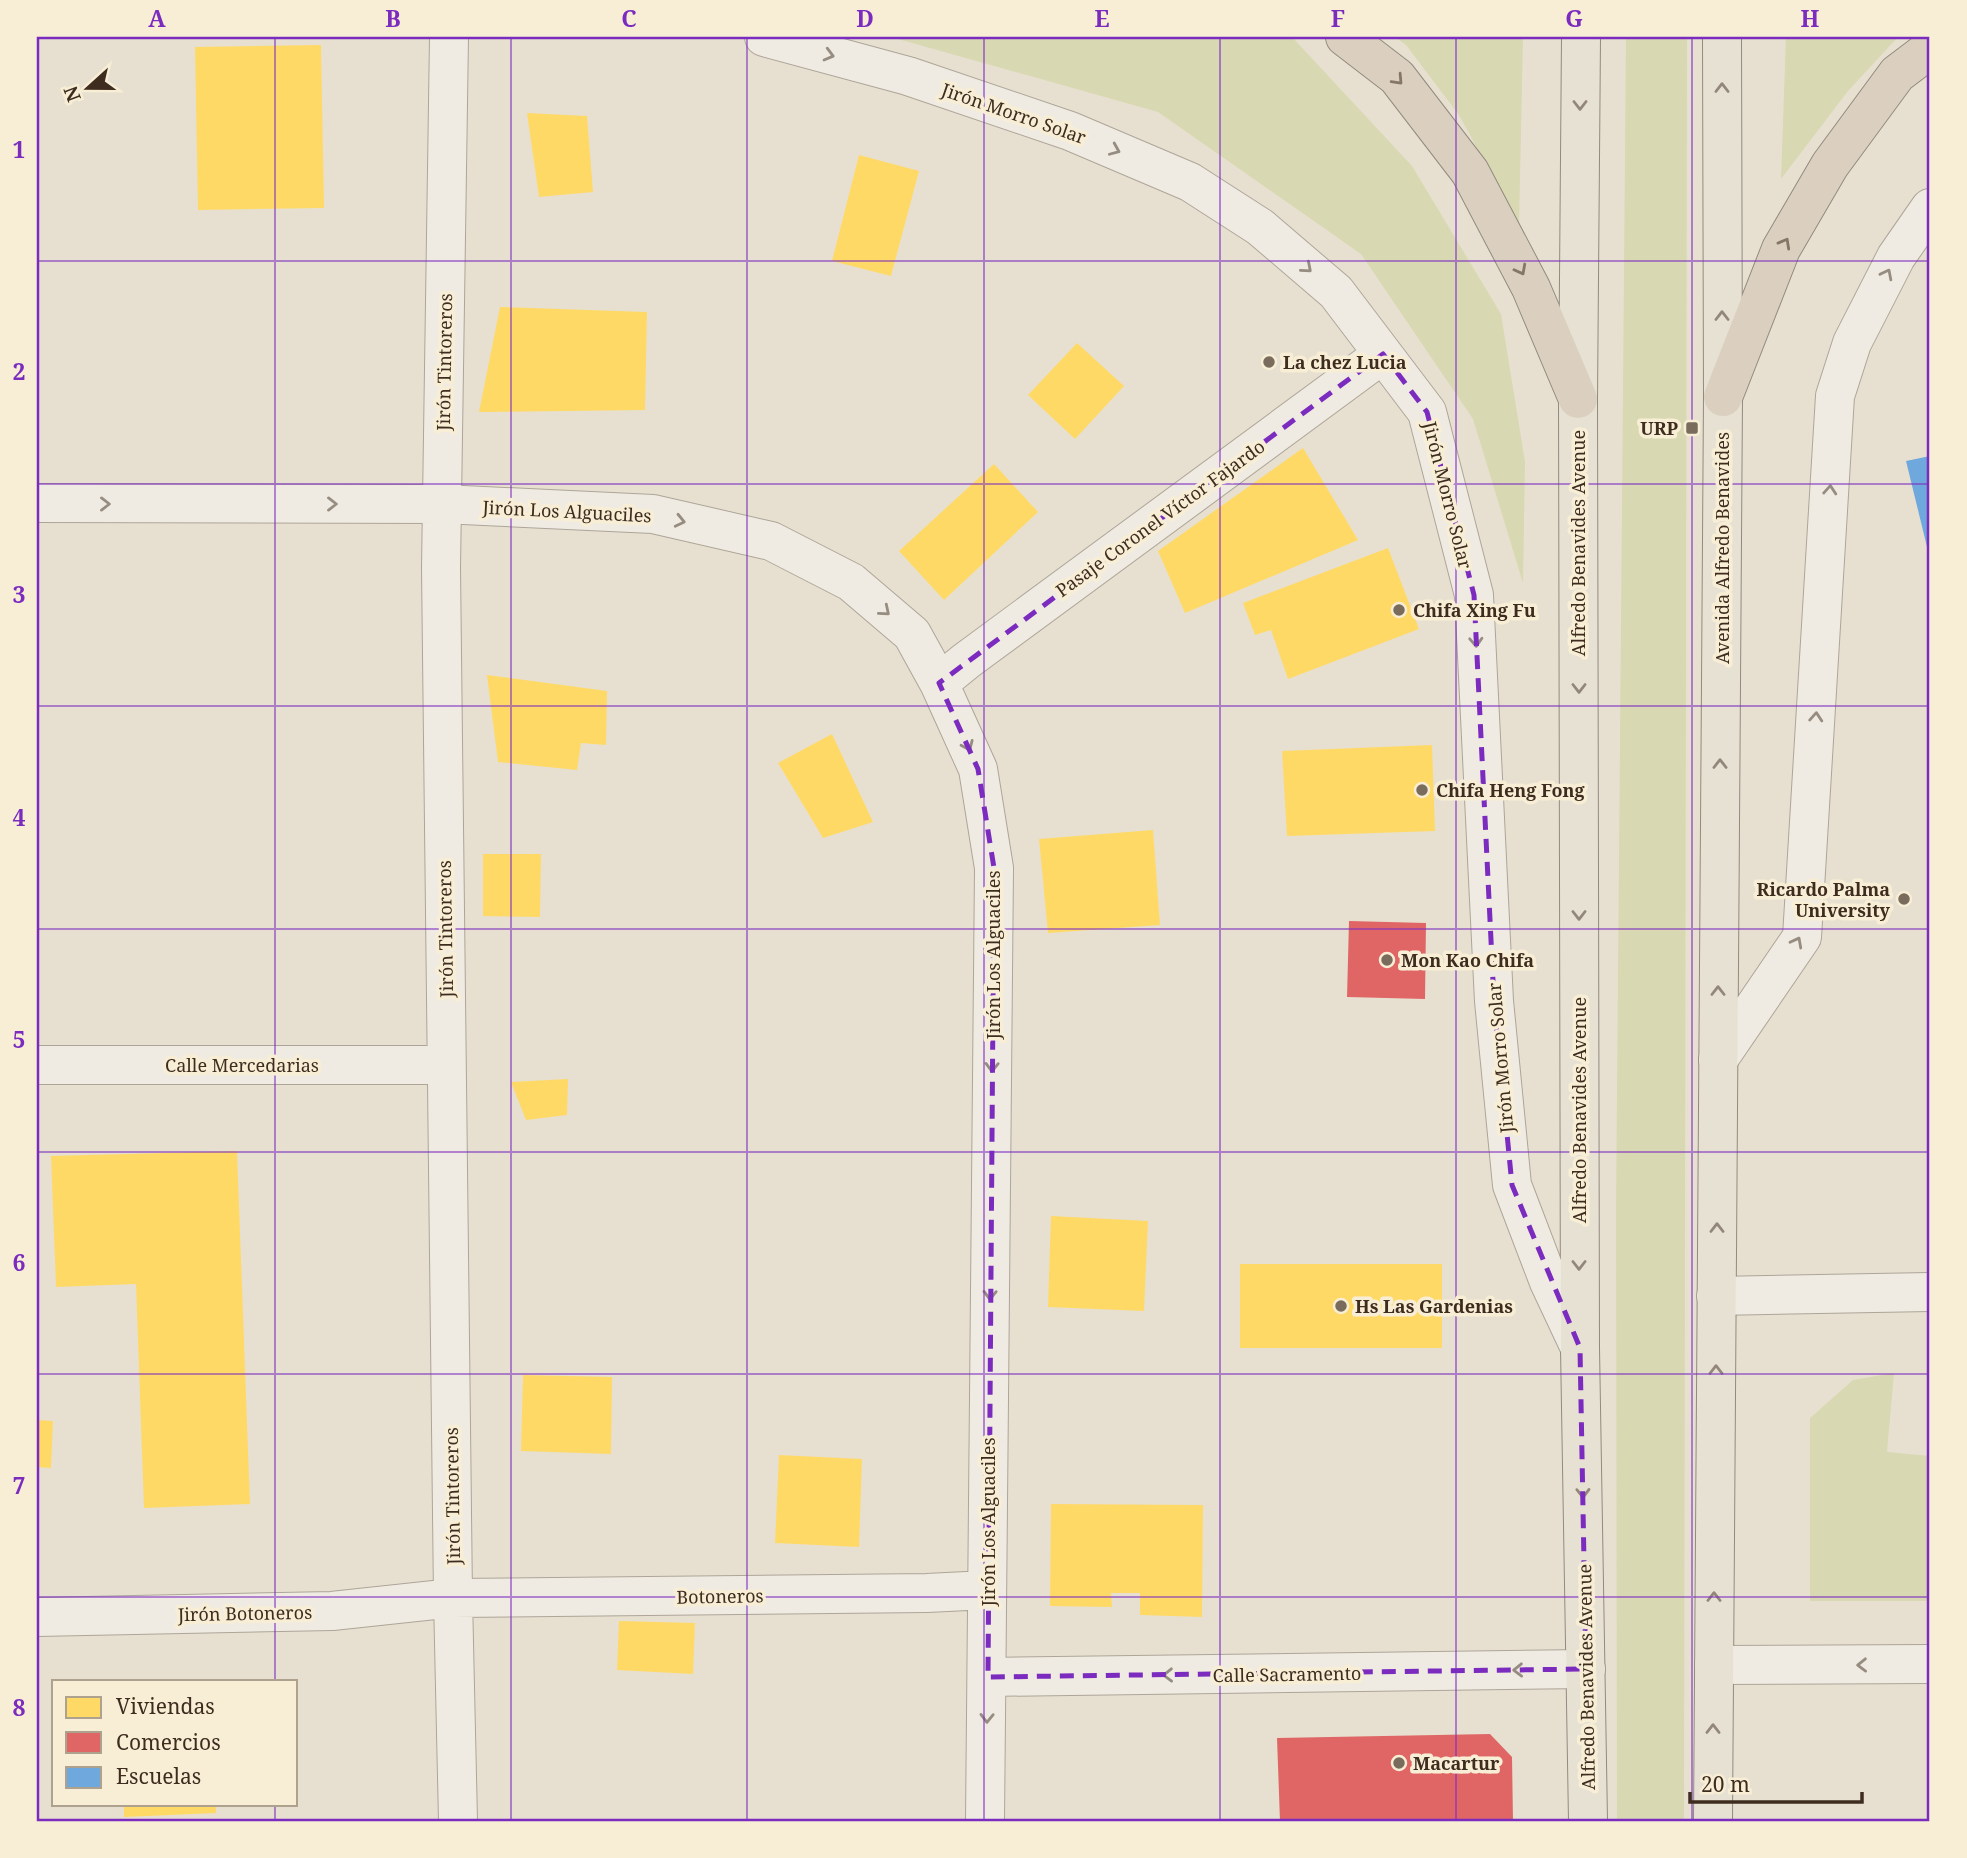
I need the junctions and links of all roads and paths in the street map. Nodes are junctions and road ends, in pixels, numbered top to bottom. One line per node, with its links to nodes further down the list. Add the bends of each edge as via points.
1 (449, 37): 12 (street, Jirón Tintoreros)
2 (764, 37): 8 (street, Jirón Morro Solar, one-way to 8, via 908,76 1032,118 1190,182 1260,227 1336,292)
3 (1345, 37): 10 (highway, one-way to 10, via 1397,77 1470,172 1531,288)
4 (1581, 37): 10 (main road, one-way to 10)
5 (1722, 37): 9 (main road, Avenida Alfredo Benavides, one-way to 5)
6 (1930, 49): 9 (highway, one-way to 6, via 1781,249 1830,165 1897,74)
7 (1930, 208): 14 (street, one-way to 7, via 1802,937 1835,396 1852,343 1896,257)
8 (1383, 354): 13 (street, Pasaje Coronel Víctor Fajardo); 19 (street, Jirón Morro Solar, one-way to 19, via 1427,412 1474,595 1494,1002 1512,1185)
9 (1723, 397): 14 (main road, Avenida Alfredo Benavides, one-way to 9)
10 (1578, 399): 19 (main road, Alfredo Benavides Avenue, one-way to 19)
11 (37, 503): 12 (street, Jirón Los Alguaciles, one-way to 12)
12 (442, 504): 13 (street, Jirón Los Alguaciles, one-way to 13, via 653,514 771,541 851,582 902,625 912,634); 16 (street, Jirón Tintoreros)
13 (939, 683): 20 (street, Jirón Los Alguaciles, one-way to 20, via 978,769 994,869)
14 (1718, 1060): 18 (main road, one-way to 14)
15 (37, 1065): 16 (street, Calle Mercedarias)
16 (446, 1065): 21 (street, Jirón Tintoreros)
17 (1930, 1292): 18 (street)
18 (1716, 1296): 24 (main road, one-way to 18)
19 (1580, 1348): 25 (main road, Alfredo Benavides Avenue, one-way to 25)
20 (987, 1590): 21 (street, Botoneros); 26 (street, Jirón Los Alguaciles)
21 (453, 1598): 22 (street, Jirón Botoneros, via 332,1611); 27 (street, Jirón Tintoreros)
22 (37, 1617)
23 (1930, 1664): 24 (street, one-way to 24)
24 (1714, 1665): 30 (main road, one-way to 24)
25 (1586, 1669): 26 (street, Calle Sacramento, one-way to 26); 29 (main road, Alfredo Benavides Avenue)
26 (988, 1677): 28 (street, Jirón Los Alguaciles, one-way to 28)
27 (458, 1821)
28 (985, 1821)
29 (1588, 1821)
30 (1713, 1821)

